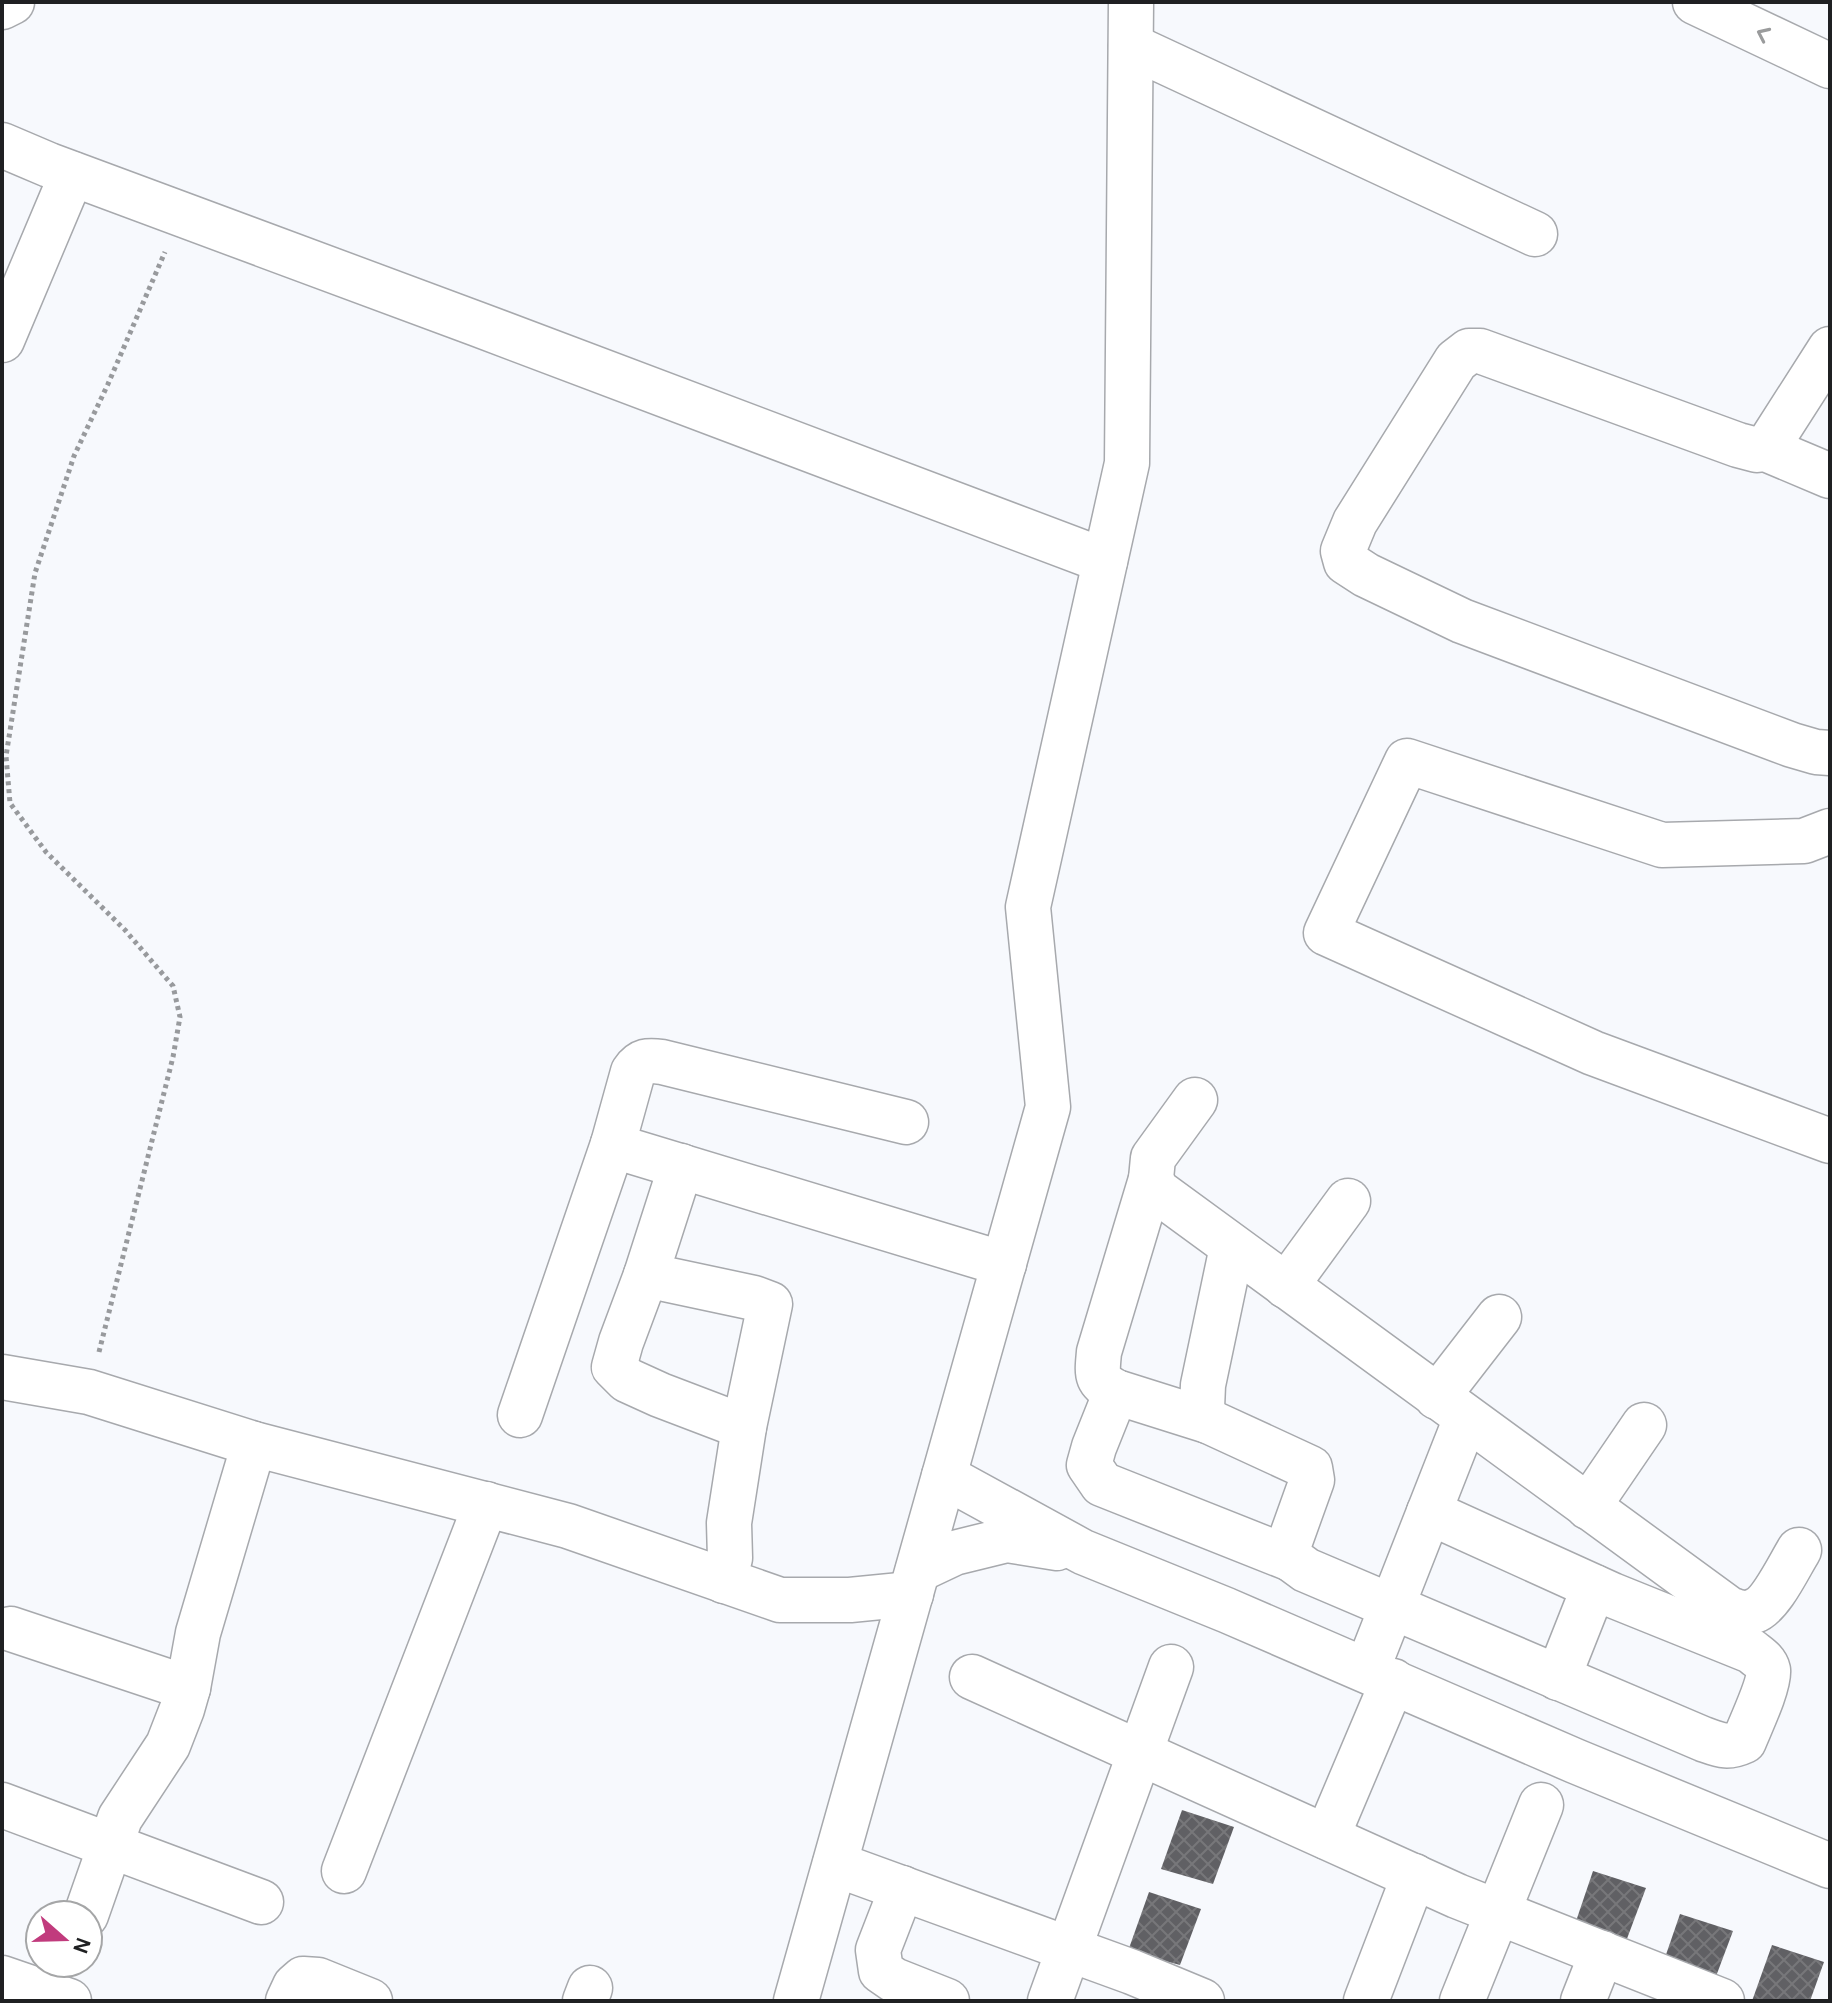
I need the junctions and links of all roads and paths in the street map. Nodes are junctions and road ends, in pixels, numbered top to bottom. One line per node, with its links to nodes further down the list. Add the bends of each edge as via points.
1 (12, 2): 4 (street)
2 (1131, 2): 5 (street)
3 (1695, 2): 6 (street, one-way to 3)
4 (2, 7)
5 (1131, 46): 10 (street); 15 (street, via 1127,463)
6 (1830, 66)
7 (2, 145): 8 (street)
8 (72, 174): 9 (street); 11 (street)
9 (182, 214): 15 (street); 31 (path, via 74,456 35,573 6,756 10,803 46,852 173,986 180,1017)
10 (1535, 234)
11 (2, 340)
12 (1830, 349): 13 (street)
13 (1766, 449): 14 (street); 16 (street, via 1738,445 1469,351 1456,361 1355,522 1343,551 1346,562 1366,575 1462,621 1792,745)
14 (1830, 476)
15 (1105, 561): 26 (street, via 1028,907 1048,1107)
16 (1830, 753)
17 (1830, 831): 20 (street, via 1804,841 1662,845 1407,761 1326,933 1593,1053)
18 (1195, 1100): 23 (street, via 1153,1158)
19 (906, 1122): 21 (street, via 647,1060 633,1072)
20 (1830, 1141)
21 (613, 1144): 22 (street); 34 (street)
22 (681, 1166): 26 (street); 27 (street)
23 (1151, 1179): 25 (street, via 1157,1191); 32 (street, via 1099,1352 1097,1372 1103,1385)
24 (1348, 1201): 28 (street)
25 (1232, 1247): 28 (street); 35 (street, via 1203,1385 1202,1408)
26 (1004, 1264): 39 (street)
27 (646, 1275): 37 (street, via 614,1367 627,1380); 37 (street, via 770,1304)
28 (1286, 1286): 33 (street)
29 (1499, 1317): 33 (street)
30 (2, 1377): 31 (street)
31 (89, 1392): 38 (street)
32 (1116, 1392): 35 (street); 45 (street, via 1089,1465 1102,1484)
33 (1452, 1408): 41 (street); 42 (street)
34 (520, 1415)
35 (1208, 1421): 45 (street, via 1310,1468 1312,1480 1288,1547)
36 (1644, 1425): 41 (street)
37 (744, 1427): 46 (street)
38 (254, 1444): 40 (street); 56 (street, via 198,1633)
39 (944, 1476): 44 (street); 47 (street)
40 (486, 1504): 46 (street, via 568,1526); 64 (street)
41 (1588, 1507): 51 (street, via 1729,1609 1743,1613)
42 (1429, 1512): 48 (street); 49 (street)
43 (1799, 1550): 51 (street)
44 (1083, 1552): 47 (street, via 1007,1540 954,1553); 53 (street)
45 (1291, 1559): 49 (street)
46 (724, 1581): 47 (street, via 780,1600 850,1600)
47 (914, 1582): 62 (street)
48 (1594, 1587): 51 (street); 55 (street)
49 (1392, 1606): 53 (street); 55 (street)
50 (11, 1629): 56 (street)
51 (1750, 1629): 55 (street, via 1768,1668 1767,1680 1744,1741 1733,1746 1721,1746)
52 (1171, 1667): 57 (street)
53 (1380, 1676): 60 (street); 63 (street)
54 (972, 1677): 57 (street)
55 (1558, 1678)
56 (188, 1688): 61 (street, via 168,1745 120,1818)
57 (1139, 1753): 60 (street); 70 (street)
58 (2, 1805): 61 (street)
59 (1541, 1805): 69 (street)
60 (1327, 1837): 65 (street)
61 (111, 1846): 67 (street); 68 (street)
62 (835, 1864): 66 (street); 76 (street)
63 (1830, 1866)
64 (344, 1871)
65 (1414, 1876): 69 (street); 80 (street)
66 (902, 1888): 70 (street); 77 (street, via 878,1950 881,1971)
67 (92, 1899)
68 (261, 1902)
69 (1498, 1912): 71 (street); 81 (street)
70 (1068, 1949): 78 (street); 79 (street)
71 (1602, 1953): 82 (street); 83 (street)
72 (2, 1978): 73 (street)
73 (63, 1990)
74 (288, 2001): 75 (street, via 303,1979)
75 (370, 2001)
76 (796, 2001)
77 (947, 2001)
78 (1050, 2001)
79 (1202, 2001)
80 (1366, 2001)
81 (1462, 2001)
82 (1583, 2001)
83 (1722, 2001)

